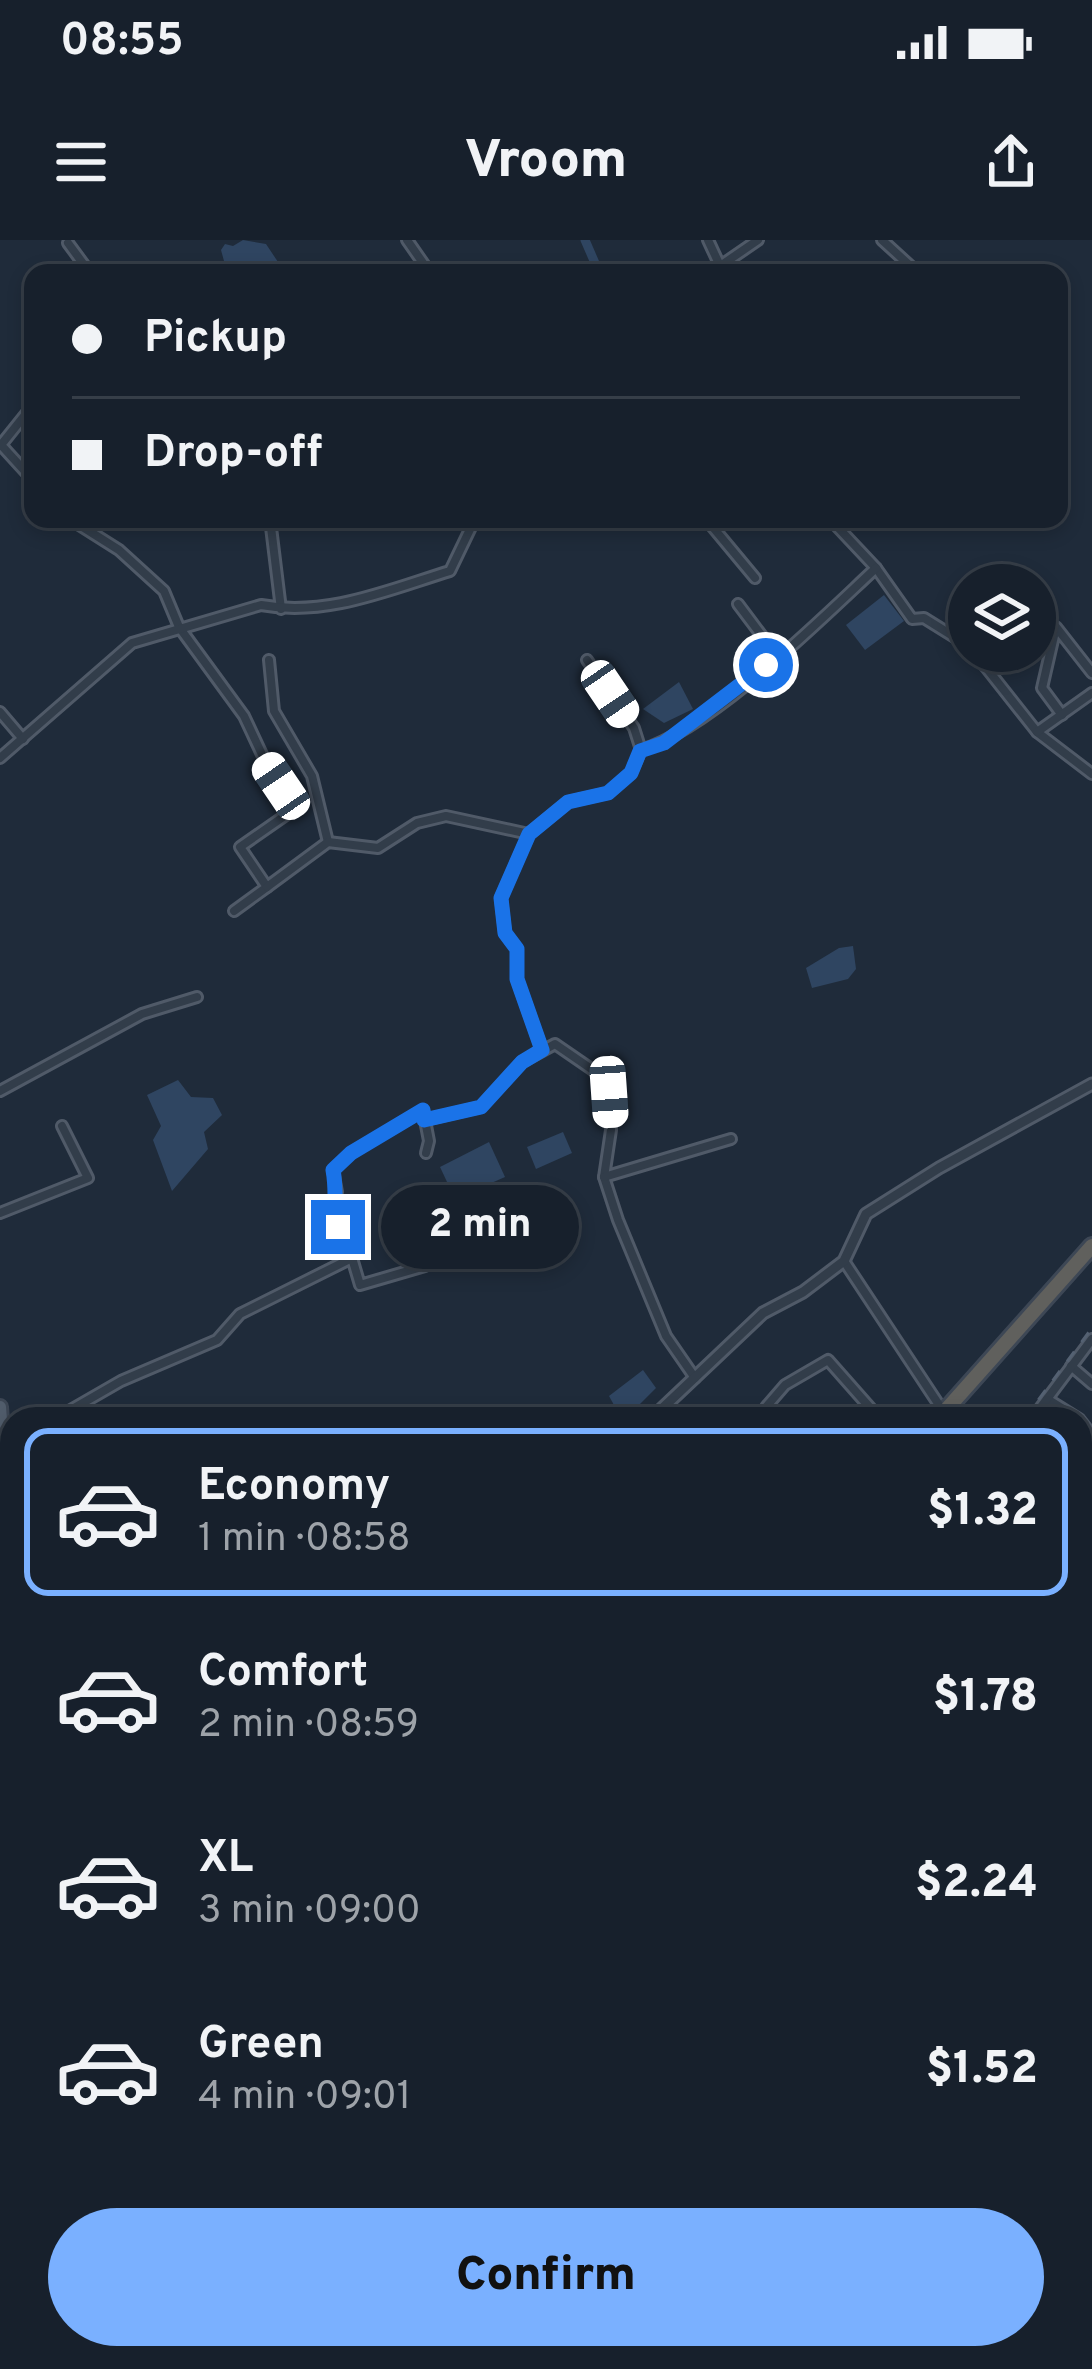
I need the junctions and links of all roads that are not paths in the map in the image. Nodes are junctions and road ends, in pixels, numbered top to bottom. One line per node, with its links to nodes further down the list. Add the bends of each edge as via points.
1 (758, 240): 5 (street)
2 (882, 240): 6 (street)
3 (68, 243): 4 (street)
4 (83, 264)
5 (726, 264)
6 (908, 264)
7 (24, 416): 8 (street)
8 (0, 444): 9 (street)
9 (24, 470)
10 (84, 528): 19 (street, via 164,591)
11 (271, 528): 18 (street)
12 (471, 528): 18 (street, via 450,572 336,606)
13 (713, 528): 16 (street)
14 (838, 528): 15 (street)
15 (876, 568): 20 (street, via 913,619); 21 (street)
16 (755, 578)
17 (738, 604): 21 (street)
18 (281, 609): 19 (street, via 261,605)
19 (179, 627): 30 (street, via 131,643); 36 (street, via 244,716 296,808 240,847)
20 (948, 634)
21 (777, 656): 31 (street, via 682,731)
22 (269, 660): 35 (street, via 274,711 312,776)
23 (587, 660): 31 (street, via 634,728)
24 (989, 672): 29 (street)
25 (1092, 673): 28 (street, via 1056,627 1042,688)
26 (1092, 693): 28 (street)
27 (0, 712): 30 (street)
28 (1062, 715): 29 (street)
29 (1036, 732): 33 (street)
30 (23, 740): 32 (street)
31 (640, 751): 34 (street, via 631,773 608,793 568,802)
32 (0, 758)
33 (1092, 774)
34 (529, 834): 35 (street, via 446,816 378,848); 39 (street, via 501,898)
35 (328, 842): 36 (street)
36 (267, 887): 37 (street)
37 (234, 911)
38 (197, 997): 41 (street, via 142,1014)
39 (542, 1050): 42 (street, via 481,1107); 46 (street, via 555,1043 603,1077 611,1130)
40 (1092, 1084): 50 (street, via 866,1214)
41 (0, 1091)
42 (424, 1120): 45 (street); 49 (street, via 423,1110 333,1170 333,1204)
43 (62, 1126): 47 (street, via 88,1178)
44 (731, 1139): 46 (street)
45 (426, 1154)
46 (604, 1177): 54 (street, via 643,1287)
47 (0, 1213)
48 (1090, 1252): 62 (highway)
49 (352, 1258): 51 (street, via 360,1285); 57 (street, via 240,1314 217,1340)
50 (844, 1261): 54 (street, via 763,1313); 61 (street)
51 (424, 1266)
52 (1092, 1339): 53 (street)
53 (1071, 1366): 55 (street); 56 (street)
54 (695, 1378): 58 (street)
55 (1092, 1384)
56 (1047, 1399): 63 (street); 64 (street)
57 (77, 1407)
58 (664, 1407)
59 (766, 1407): 60 (street, via 785,1385 828,1360)
60 (869, 1407)
61 (936, 1407)
62 (948, 1407)
63 (1041, 1407)
64 (1060, 1407)

